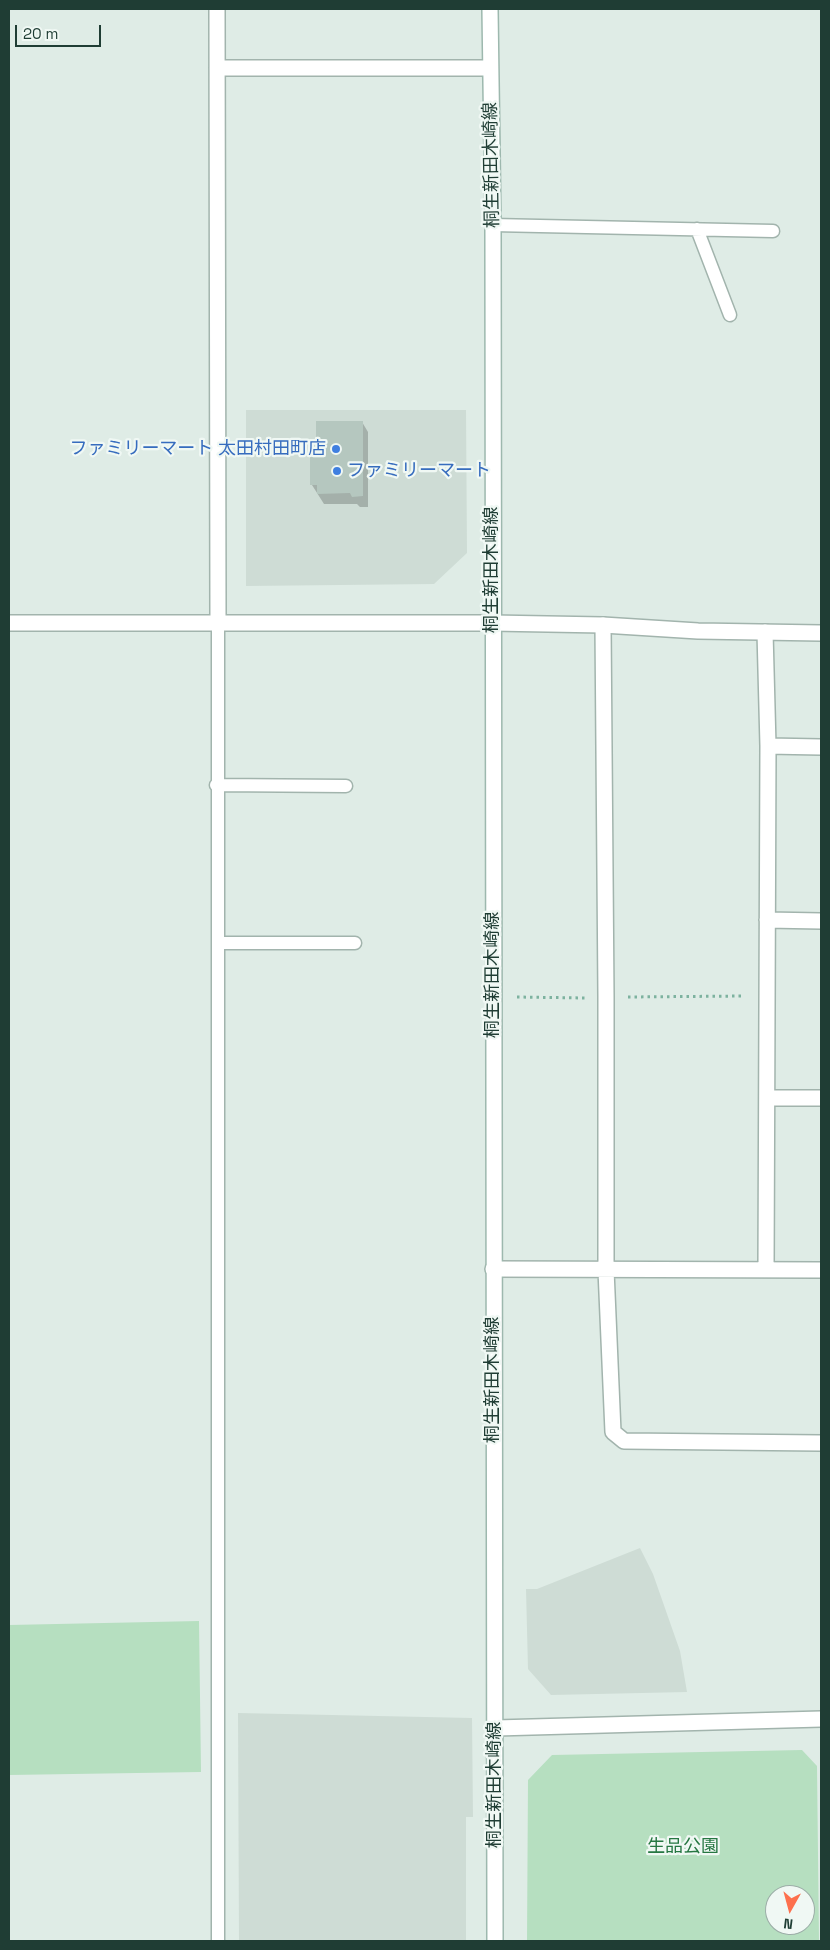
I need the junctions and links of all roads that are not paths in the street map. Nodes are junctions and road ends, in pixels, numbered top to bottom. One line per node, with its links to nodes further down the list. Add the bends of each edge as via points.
1 (216, 9): 3 (street)
2 (490, 9): 4 (street, 桐生新田木崎線)
3 (217, 68): 4 (street); 9 (street)
4 (490, 68): 5 (street, 桐生新田木崎線)
5 (493, 225): 6 (lane); 11 (street, 桐生新田木崎線)
6 (697, 230): 7 (lane); 8 (lane)
7 (773, 231)
8 (730, 315)
9 (218, 621): 10 (street); 11 (street); 17 (lane)
10 (9, 623)
11 (492, 623): 12 (street); 25 (street, 桐生新田木崎線)
12 (603, 624): 13 (street); 26 (street)
13 (765, 632): 14 (street); 15 (street)
14 (821, 632)
15 (768, 746): 16 (street); 19 (street)
16 (821, 747)
17 (216, 786): 18 (lane); 21 (lane)
18 (346, 786)
19 (767, 920): 20 (street); 23 (street)
20 (821, 921)
21 (218, 943): 22 (lane); 32 (lane)
22 (355, 943)
23 (767, 1098): 24 (street); 27 (street)
24 (821, 1098)
25 (493, 1269): 26 (street); 31 (street, 桐生新田木崎線)
26 (606, 1270): 27 (street); 29 (street, via 613,1432 624,1441)
27 (766, 1270): 28 (street)
28 (821, 1270)
29 (821, 1443)
30 (821, 1719): 31 (street)
31 (496, 1728): 33 (street, 桐生新田木崎線)
32 (218, 1941)
33 (494, 1941)

